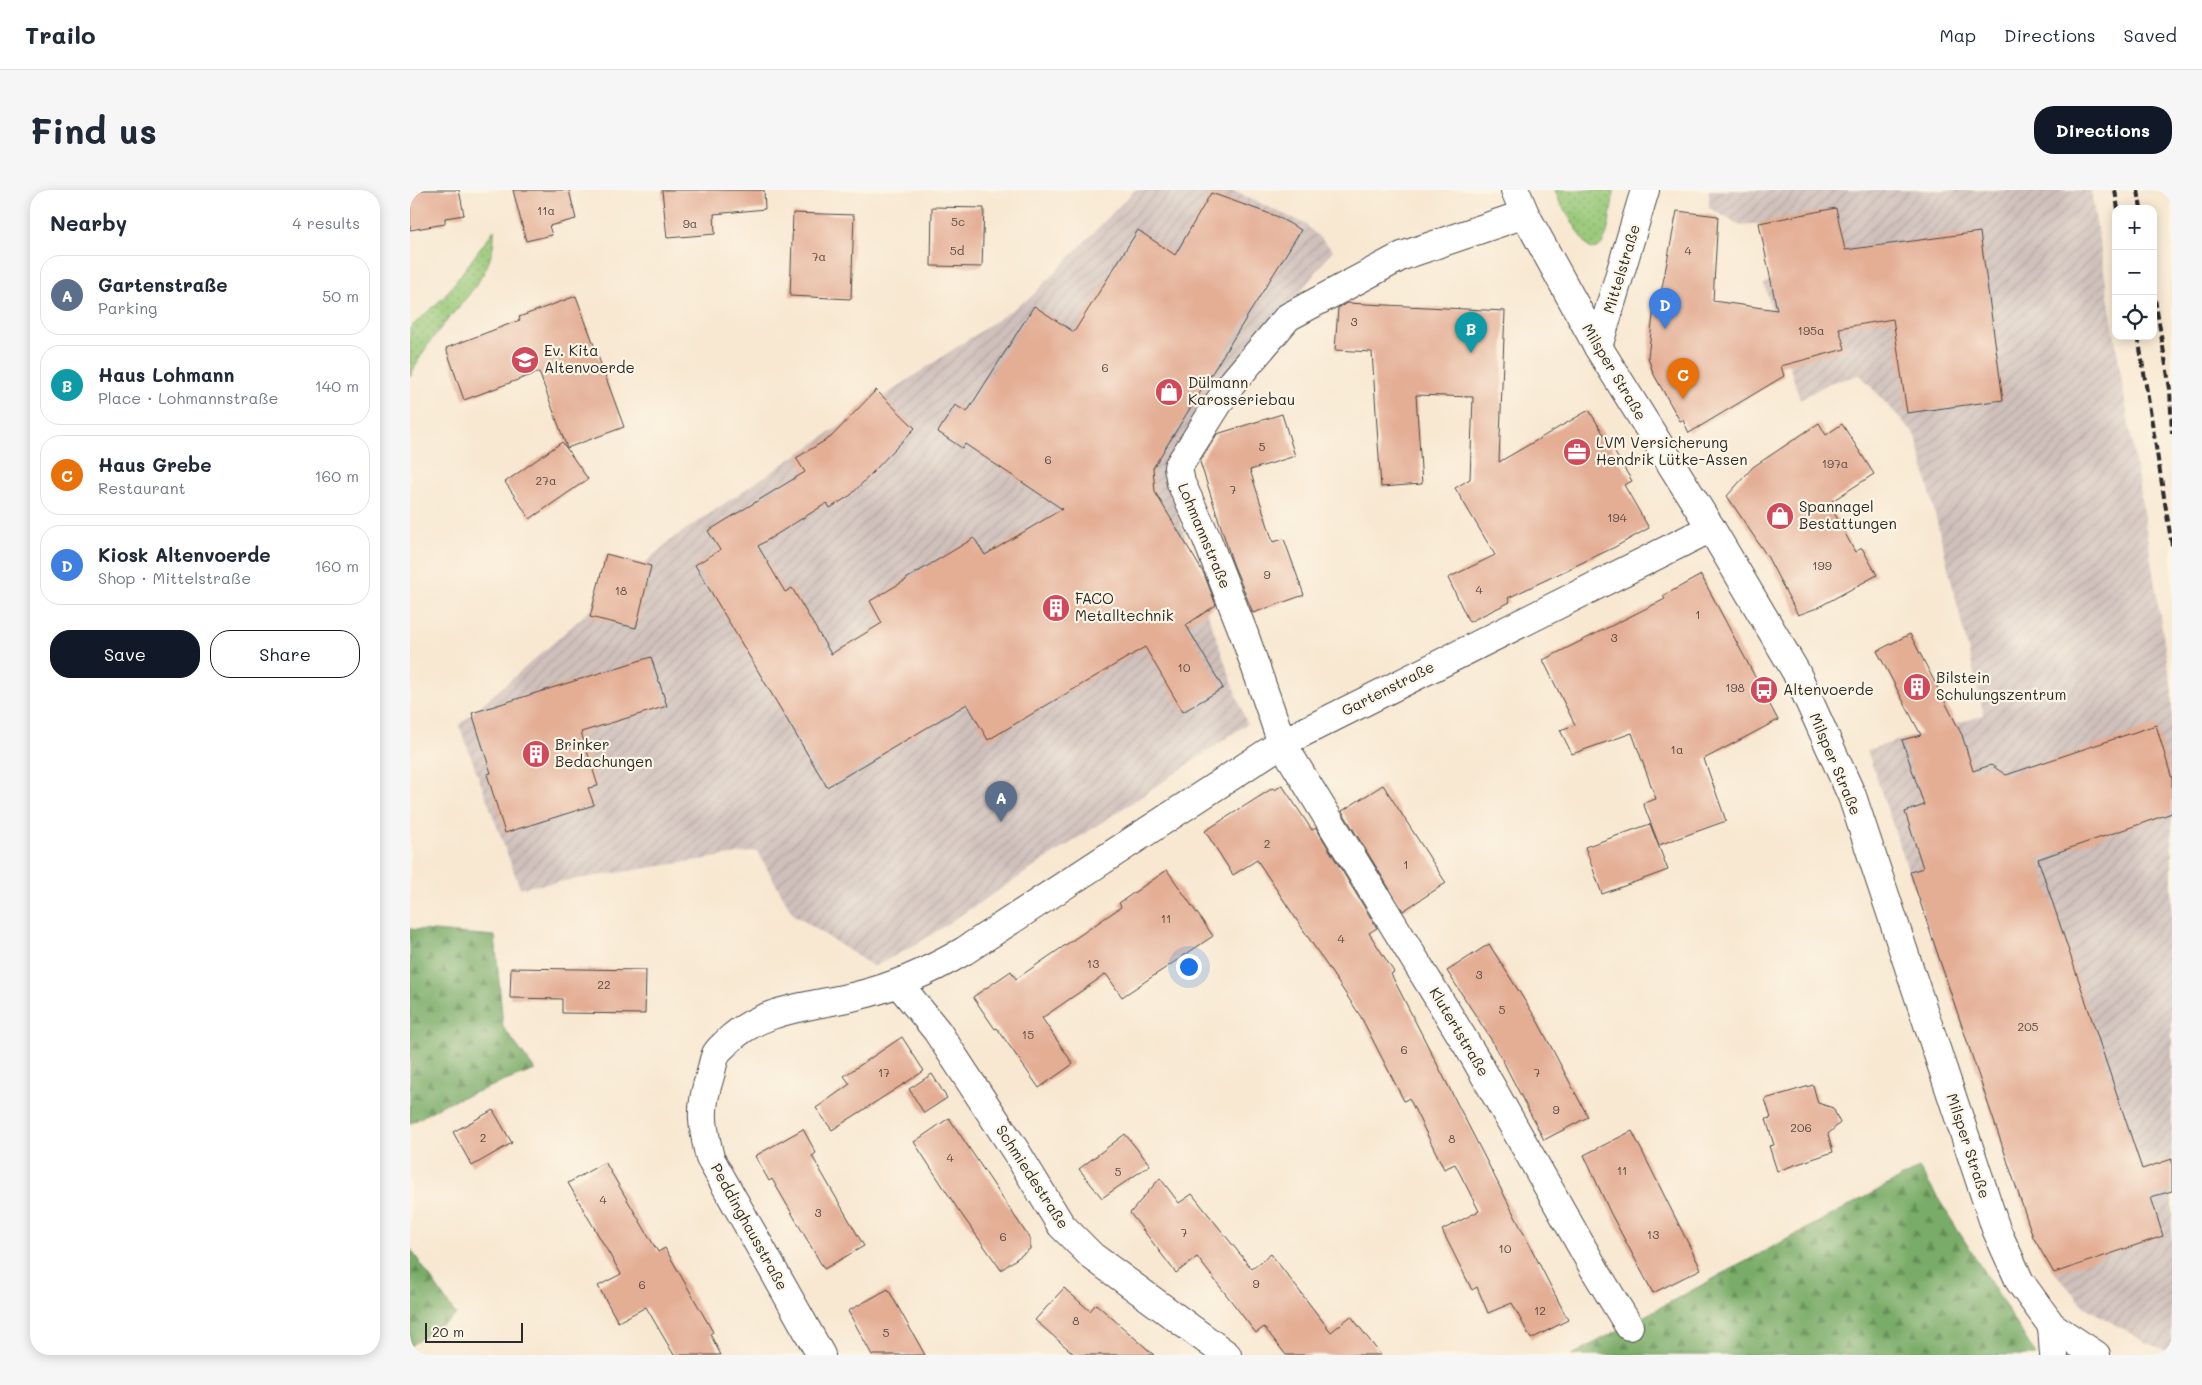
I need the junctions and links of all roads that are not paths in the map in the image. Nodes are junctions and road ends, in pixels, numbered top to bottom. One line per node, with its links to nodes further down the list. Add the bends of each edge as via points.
1 (1645, 190): 3 (street, Mittelstraße)
2 (1520, 202): 3 (street, Milsper Straße); 5 (street, Lohmannstraße, via 1402,256 1288,317 1228,388 1178,468 1180,483 1206,537)
3 (1598, 347): 4 (street, Milsper Straße)
4 (1711, 528): 5 (street, Gartenstraße); 9 (street, Milsper Straße, via 1796,672 1852,796 1996,1229 2020,1282)
5 (1282, 743): 6 (street, Gartenstraße, via 964,951); 8 (street, Klutertstraße, via 1475,1058)
6 (898, 983): 7 (street, Gartenstraße, via 856,996 772,1014 737,1031 717,1053); 11 (street, Schmiedestraße, via 937,1031 1061,1225 1092,1256)
7 (705, 1092): 10 (street, Peddinghausstraße, via 702,1124 710,1158)
8 (1629, 1326)
9 (2052, 1326): 12 (street); 13 (street, Milsper Straße)
10 (821, 1355)
11 (1226, 1355)
12 (2054, 1355)
13 (2096, 1355)

